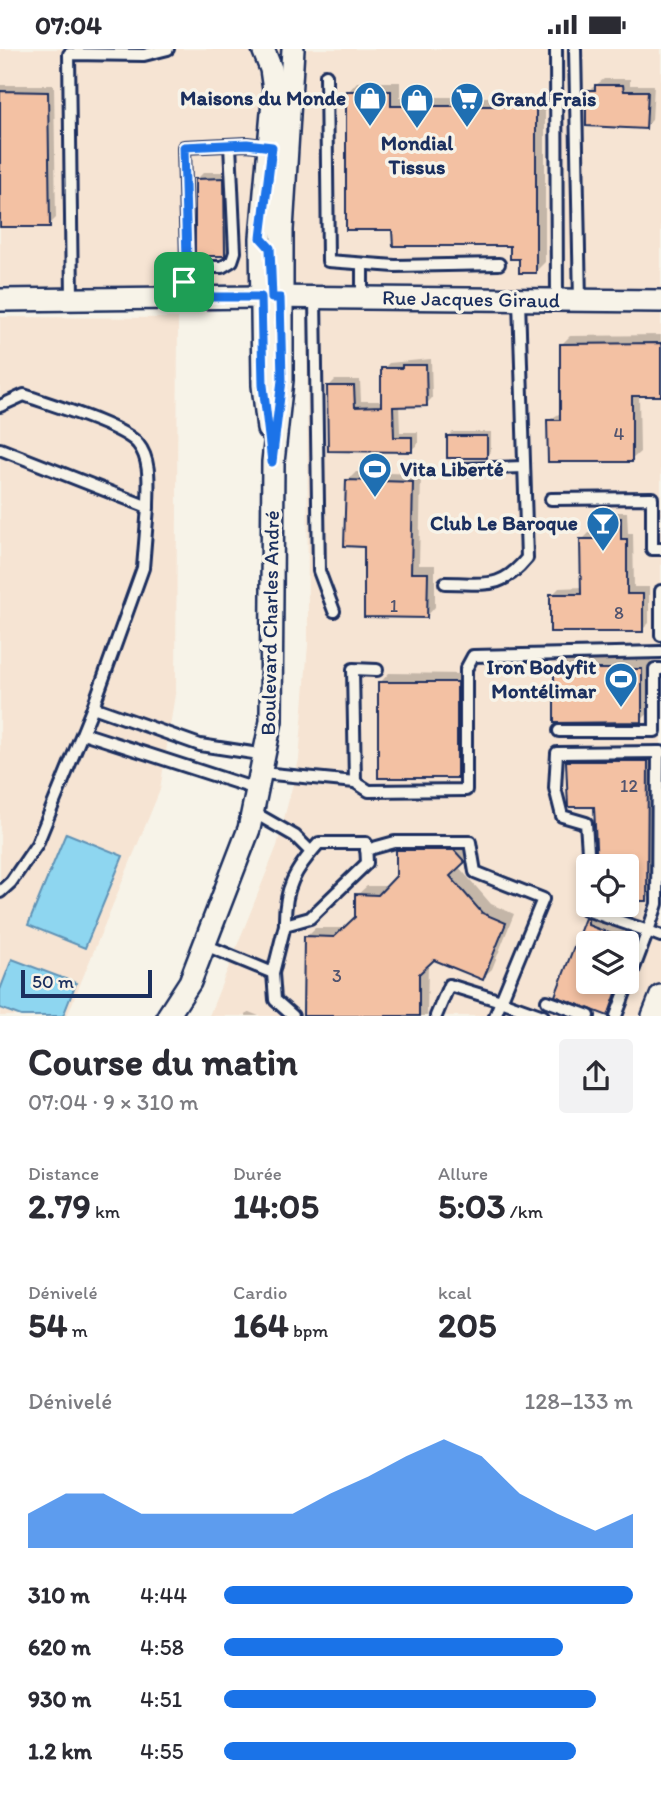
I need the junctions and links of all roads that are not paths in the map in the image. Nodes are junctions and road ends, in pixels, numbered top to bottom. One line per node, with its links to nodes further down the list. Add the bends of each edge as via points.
1 (168, 49): 6 (lane)
2 (263, 49): 9 (street, Boulevard Charles André, via 274,90)
3 (293, 49): 15 (street, Boulevard Charles André)
4 (556, 49): 20 (lane)
5 (575, 49): 21 (lane)
6 (140, 52): 14 (lane, via 69,54)
7 (326, 75): 11 (lane, via 328,261)
8 (230, 145): 9 (lane); 10 (lane, via 184,147); 10 (lane, via 232,261 222,267 192,267)
9 (272, 147): 15 (street, Boulevard Charles André, via 261,238)
10 (187, 260): 13 (lane)
11 (362, 264): 12 (lane); 17 (lane)
12 (499, 264)
13 (184, 297): 14 (street, Rue Jacques Giraud); 15 (street, Rue Jacques Giraud)
14 (72, 298): 18 (street, Rue Jacques Giraud)
15 (271, 298): 16 (street, Rue Jacques Giraud); 25 (street, Boulevard Charles André, via 263,385); 25 (street, Boulevard Charles André, via 282,380)
16 (315, 298): 17 (street, Rue Jacques Giraud); 33 (lane, via 319,571)
17 (362, 298): 19 (street, Rue Jacques Giraud)
18 (0, 300)
19 (519, 300): 20 (street, Rue Jacques Giraud); 26 (lane)
20 (557, 300): 21 (street, Rue Jacques Giraud)
21 (580, 301): 22 (street, Rue Jacques Giraud)
22 (661, 301)
23 (0, 406): 29 (lane, via 24,395 121,432 138,444 148,465)
24 (0, 449): 29 (lane)
25 (272, 462): 42 (street, Boulevard Charles André, via 271,721)
26 (524, 467): 27 (lane); 31 (lane, via 527,558 512,577 498,583)
27 (461, 469)
28 (551, 499): 30 (lane, via 652,498 653,549)
29 (148, 507): 38 (lane, via 143,568)
30 (661, 549)
31 (445, 583)
32 (661, 591): 34 (lane)
33 (334, 611)
34 (661, 635)
35 (661, 652): 43 (lane, via 473,656 466,669 466,790 369,791)
36 (661, 669): 39 (lane, via 655,669 655,731)
37 (377, 670): 43 (lane, via 354,669)
38 (93, 707): 40 (lane); 42 (lane, via 200,745)
39 (559, 731)
40 (83, 733): 42 (lane, via 130,751); 48 (lane, via 37,844)
41 (659, 752): 47 (lane, via 557,753 555,788 562,816 586,823); 51 (lane, via 657,904)
42 (262, 773): 43 (lane); 44 (street, Boulevard Charles André)
43 (355, 782)
44 (253, 812): 46 (lane, via 295,836); 53 (street, Boulevard Charles André)
45 (366, 850): 46 (lane, via 366,843 319,843); 50 (lane, via 367,863 310,918); 57 (lane, via 394,842 470,842 475,872 543,899)
46 (311, 852): 50 (lane, via 284,898)
47 (588, 854)
48 (0, 892)
49 (607, 917): 51 (lane)
50 (285, 925): 54 (lane)
51 (648, 931): 52 (lane); 66 (lane)
52 (661, 936)
53 (205, 944): 54 (lane); 55 (street, Boulevard Charles André)
54 (273, 974): 61 (lane, via 275,1000)
55 (190, 982): 59 (street, Boulevard Charles André); 60 (street, Boulevard Charles André)
56 (661, 996): 67 (street)
57 (501, 1001): 62 (lane, via 449,985); 63 (lane); 64 (lane)
58 (547, 1001): 65 (lane)
59 (169, 1016)
60 (183, 1016)
61 (293, 1016)
62 (436, 1016)
63 (495, 1016)
64 (540, 1016)
65 (589, 1016)
66 (616, 1016)
67 (653, 1016)

